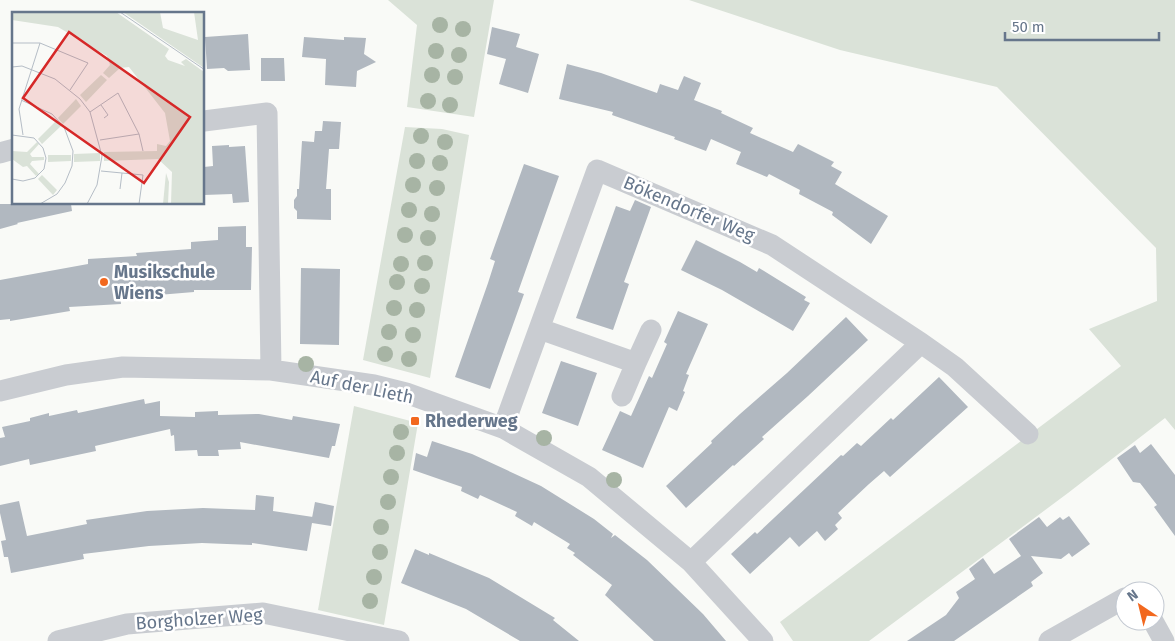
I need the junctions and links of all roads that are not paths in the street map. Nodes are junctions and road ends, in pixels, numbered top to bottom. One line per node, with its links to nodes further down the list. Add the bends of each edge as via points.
1 (205, 120): 6 (street, via 268,113)
2 (540, 328): 4 (street, Bökendorfer Weg, via 597,170 772,245); 5 (street); 9 (street, Bökendorfer Weg)
3 (651, 330): 5 (street)
4 (921, 344): 10 (street, Bökendorfer Weg, via 954,367); 11 (street)
5 (636, 363): 8 (street)
6 (271, 370): 7 (street, Auf der Lieth, via 123,367 66,375); 9 (street, Auf der Lieth, via 390,389)
7 (0, 391)
8 (622, 396)
9 (503, 428): 11 (street, Auf der Lieth, via 589,476)
10 (1028, 434)
11 (691, 562): 15 (street, Auf der Lieth)
12 (1115, 604): 16 (street)
13 (58, 641): 14 (street, Borgholzer Weg, via 127,624 263,613)
14 (399, 641)
15 (763, 641)
16 (1049, 641)

